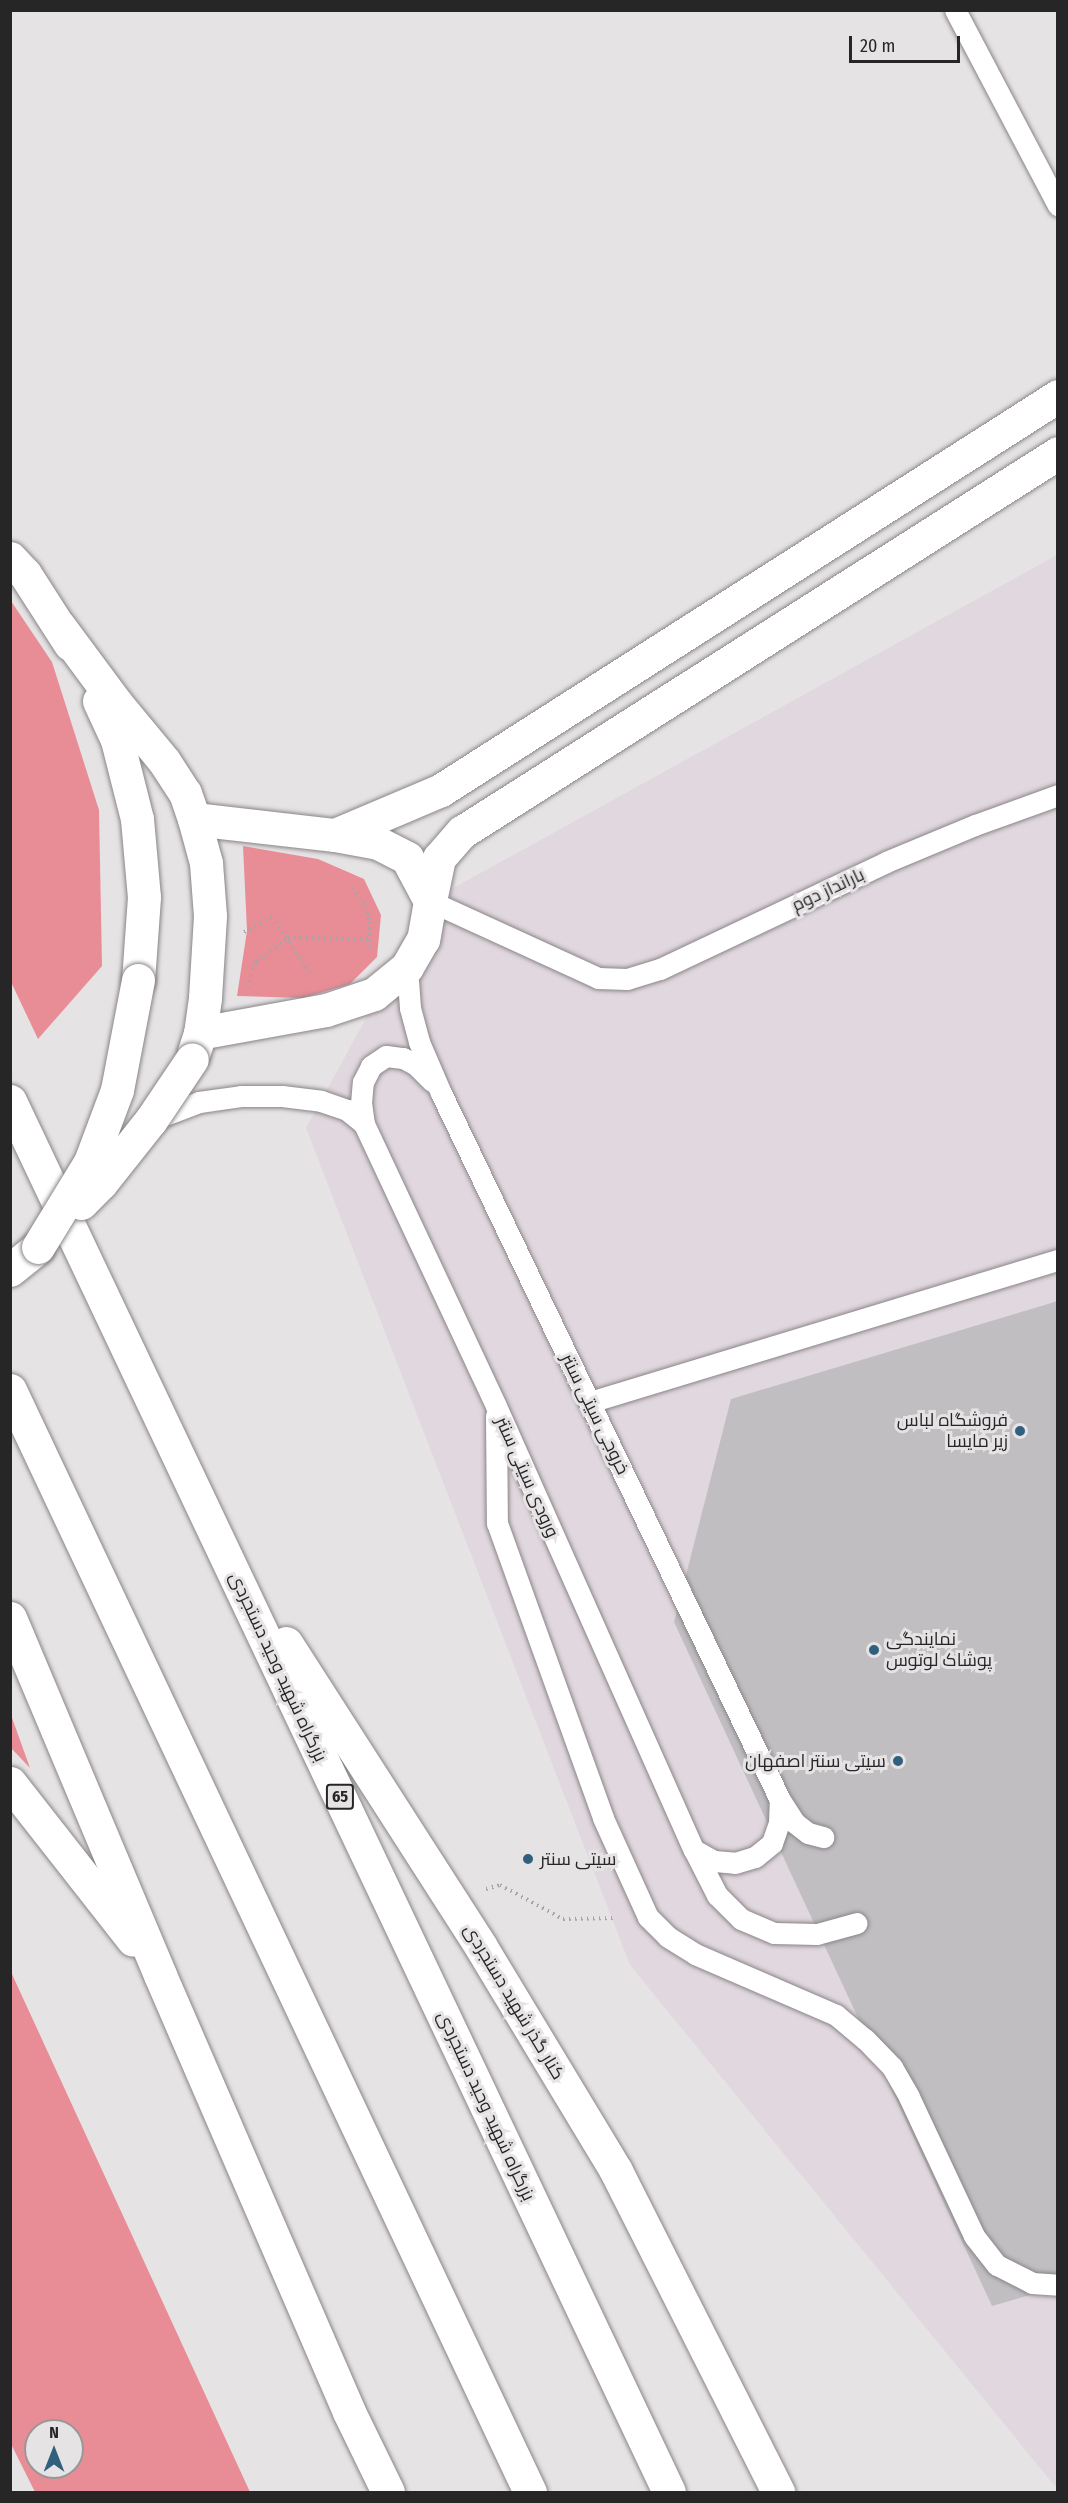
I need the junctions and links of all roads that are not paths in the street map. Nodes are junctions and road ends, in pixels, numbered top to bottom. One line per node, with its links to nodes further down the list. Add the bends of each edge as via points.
1 (955, 10): 2 (lane)
2 (1058, 205)
3 (1058, 396): 9 (main road, via 441,790)
4 (1058, 453): 10 (main road, via 462,832 439,858)
5 (10, 558): 6 (main road)
6 (59, 627): 8 (main road, via 164,761 185,793); 17 (main road, bridge, via 77,655 117,740 137,819 144,897 138,980 117,1090 94,1152)
7 (1058, 795): 10 (lane, بارانداز دوم, via 886,862 660,969 627,979 598,978)
8 (194, 819): 9 (main road); 12 (main road, via 206,863 210,916)
9 (336, 835): 10 (main road, via 378,843 407,858)
10 (430, 901): 11 (main road, via 423,939)
11 (407, 967): 12 (main road, via 374,994); 13 (lane, خروجی سیتی سنتر, via 410,1008 419,1042)
12 (196, 1046): 15 (main road, bridge)
13 (441, 1093): 16 (lane, via 416,1065 386,1056 371,1066 363,1082); 21 (lane, خروجی سیتی سنتر)
14 (10, 1101): 23 (main road, بزرگراه شهید وحید دستجردی / 65)
15 (151, 1120): 16 (lane, via 199,1102 282,1096 321,1101 347,1110); 17 (main road, bridge, via 101,1183)
16 (364, 1124): 22 (lane, ورودی سیتی سنتر)
17 (38, 1247): 19 (main road)
18 (1058, 1260): 21 (lane)
19 (10, 1270)
20 (10, 1390): 35 (main road)
21 (590, 1402): 26 (lane, خروجی سیتی سنتر)
22 (496, 1406): 28 (lane, ورودی سیتی سنتر); 31 (lane, via 497,1523 603,1818 648,1917 668,1937 695,1954 836,2015 866,2039 892,2067 904,2087 974,2236 997,2265 1032,2283)
23 (214, 1531): 36 (main road, بزرگراه شهید وحید دستجردی / 65); 37 (main road, کنار گذر شهید دستجردی, via 450,1898 616,2171)
24 (10, 1618): 30 (main road)
25 (10, 1783): 30 (main road)
26 (780, 1800): 27 (lane, خروجی سیتی سنتر, via 795,1823 808,1833); 28 (lane, via 779,1822 772,1843 755,1857 735,1863 714,1861)
27 (823, 1837)
28 (694, 1850): 29 (lane, ورودی سیتی سنتر, via 717,1895 741,1919 774,1933 817,1934)
29 (857, 1923)
30 (160, 1975): 32 (main road)
31 (1058, 2285)
32 (349, 2412): 33 (main road); 34 (main road)
33 (378, 2493)
34 (388, 2493)
35 (530, 2493)
36 (669, 2493)
37 (778, 2493)

